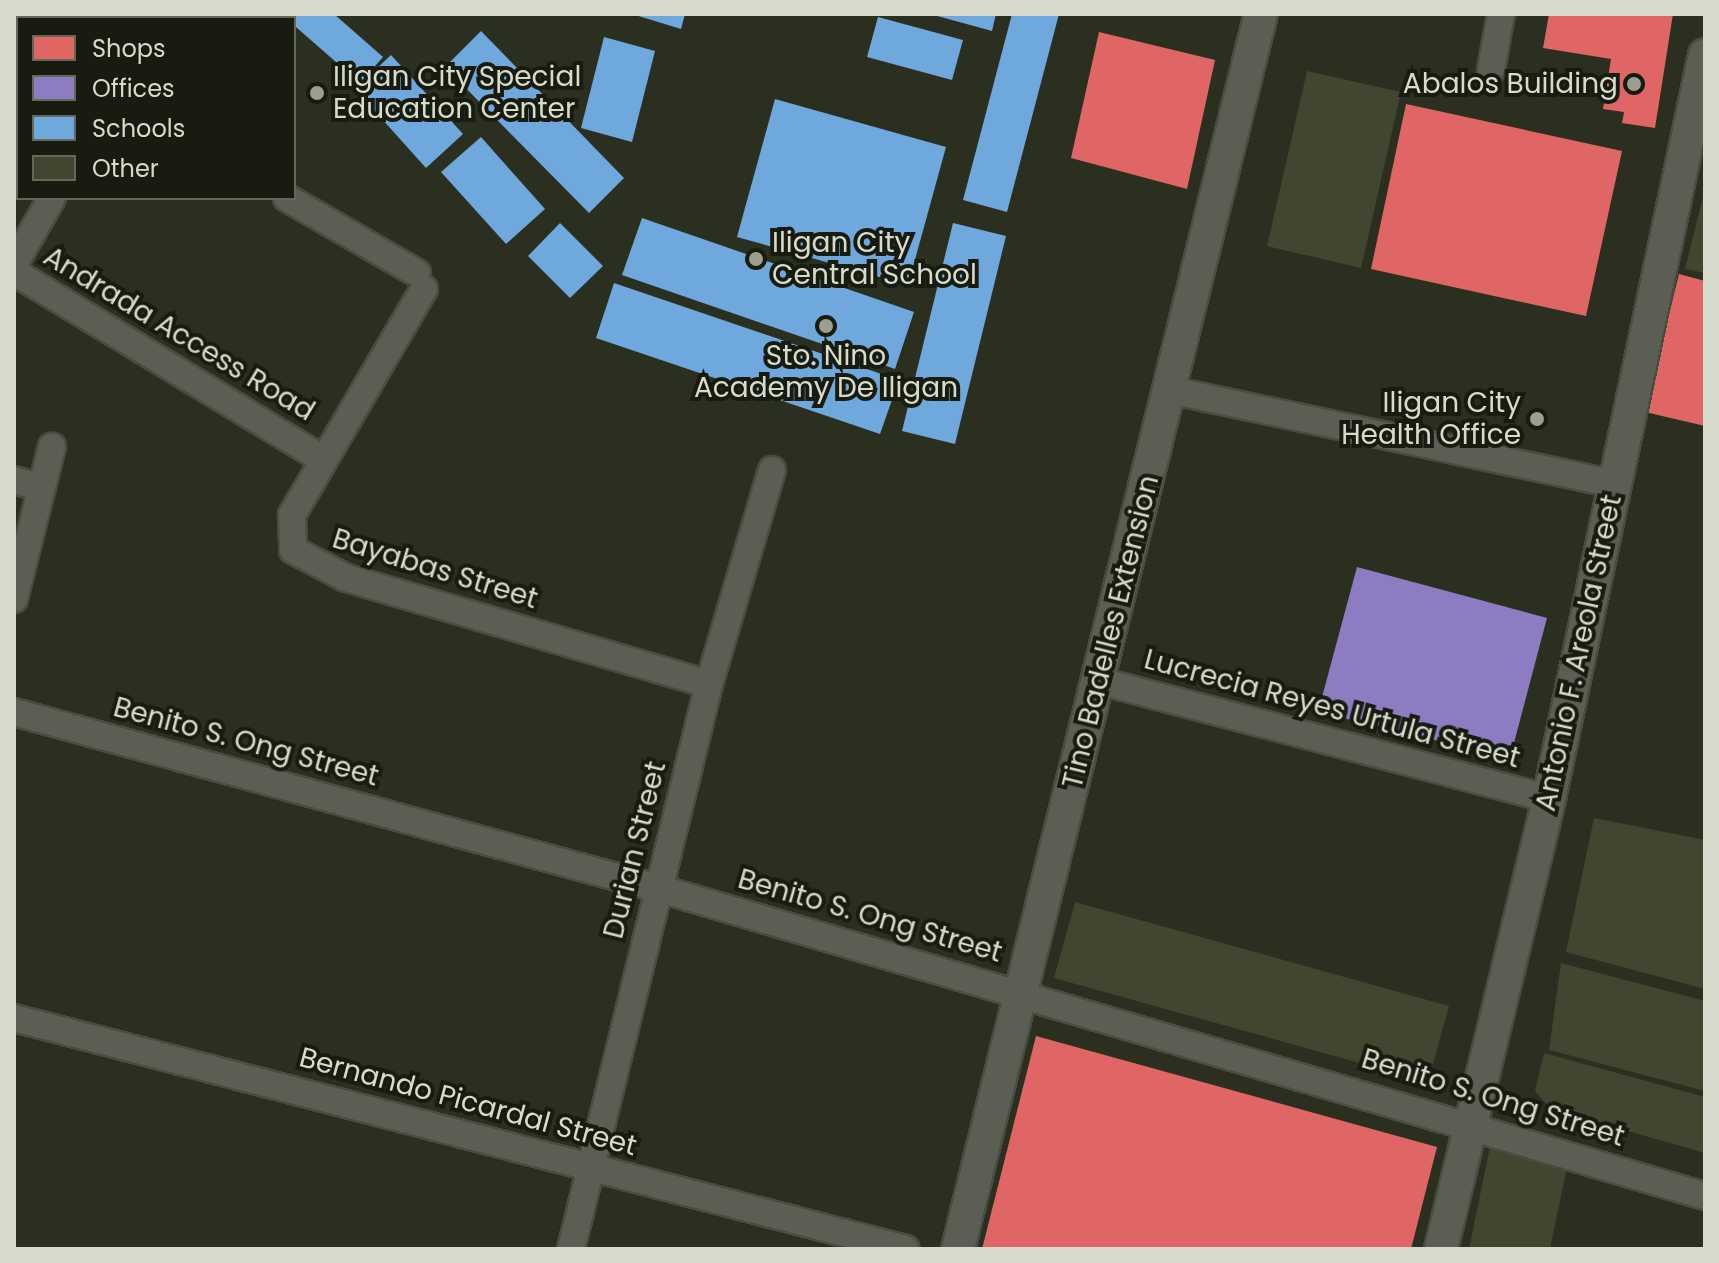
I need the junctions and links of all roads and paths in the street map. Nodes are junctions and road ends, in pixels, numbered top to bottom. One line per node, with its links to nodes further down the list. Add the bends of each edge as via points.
1 (1261, 14): 9 (street, Tino Badelles Extension)
2 (1501, 14): 4 (street)
3 (1705, 55): 14 (street, Antonio F. Areola Street)
4 (1491, 70)
5 (51, 200): 7 (street, Andrada Access Road)
6 (290, 200): 18 (street, Bayabas Street, via 420,281 292,515 293,550 346,578)
7 (14, 264)
8 (14, 272): 11 (street, Andrada Access Road)
9 (1169, 390): 14 (street); 17 (street, Tino Badelles Extension)
10 (52, 447): 15 (street)
11 (311, 452)
12 (772, 470): 18 (street, Durian Street)
13 (14, 480): 15 (street)
14 (1615, 484): 20 (street, Antonio F. Areola Street)
15 (42, 488): 16 (street)
16 (14, 599)
17 (1100, 681): 20 (street, Lucrecia Reyes Urtula Street); 22 (street, Tino Badelles Extension)
18 (709, 684): 21 (street, Durian Street)
19 (14, 712): 21 (street, Benito S. Ong Street)
20 (1549, 799): 24 (street, Antonio F. Areola Street)
21 (657, 888): 22 (street, Benito S. Ong Street); 25 (street, Durian Street)
22 (1022, 994): 24 (street, Benito S. Ong Street); 29 (street, Tino Badelles Extension)
23 (14, 1018): 25 (street, Bernando Picardal Street)
24 (1470, 1124): 26 (street, Benito S. Ong Street); 30 (street, Antonio F. Areola Street)
25 (593, 1168): 27 (street, Durian Street); 28 (street, Bernando Picardal Street)
26 (1705, 1196)
27 (571, 1249)
28 (906, 1249)
29 (958, 1249)
30 (1441, 1249)

